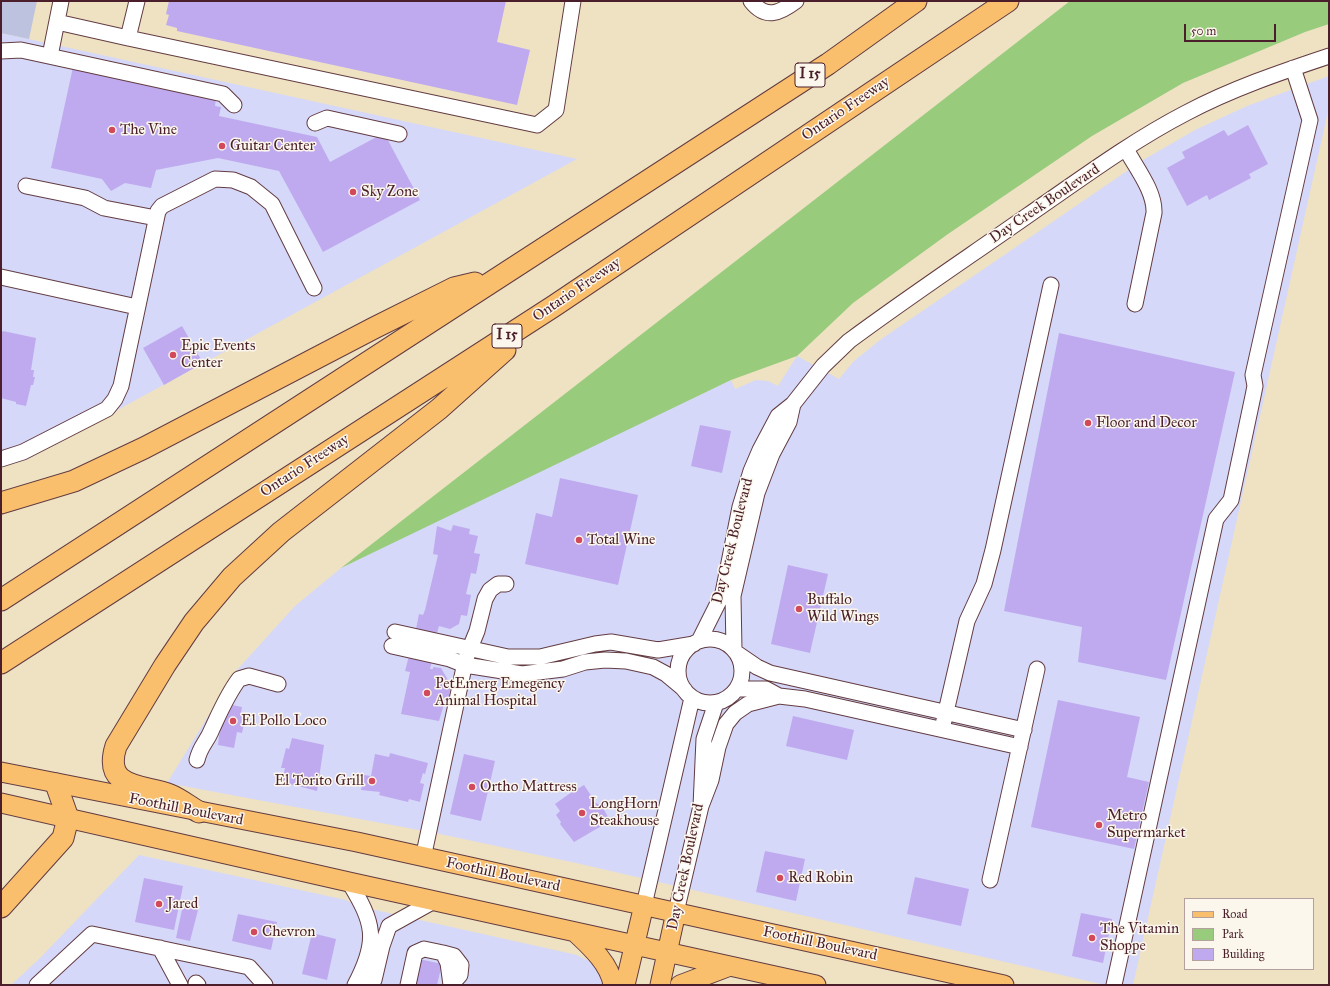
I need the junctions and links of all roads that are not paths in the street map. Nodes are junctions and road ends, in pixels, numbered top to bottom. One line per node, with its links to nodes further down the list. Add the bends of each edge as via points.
1 (61, 1): 8 (street)
2 (137, 1): 9 (street)
3 (573, 1): 9 (street, via 556,110 537,125)
4 (752, 1): 5 (street, via 757,8 771,13 783,11)
5 (796, 1)
6 (916, 1): 21 (highway, I 15, via 828,64)
7 (1008, 1): 25 (highway, Ontario Freeway / I 15)
8 (57, 22): 9 (street); 11 (street)
9 (128, 38)
10 (1, 51): 11 (street, via 21,50)
11 (50, 56): 14 (street, via 223,94)
12 (1329, 56): 13 (street, Day Creek Boulevard)
13 (1293, 68): 17 (street, Day Creek Boulevard, via 1186,113); 79 (street, via 1310,120 1253,375 1253,396 1231,500 1216,519)
14 (234, 105)
15 (315, 123): 16 (street, via 327,118)
16 (399, 134)
17 (1126, 149): 24 (street, via 1155,204); 27 (street, Day Creek Boulevard, via 849,341 823,366)
18 (26, 186): 19 (street, via 86,198 104,208)
19 (156, 218): 23 (street, via 162,206 215,179 242,182 261,193 272,204); 26 (street)
20 (1, 277): 26 (street)
21 (497, 277): 29 (highway, via 454,288 144,448 74,480); 31 (highway, I 15)
22 (1051, 285): 43 (street, via 993,550 984,584 967,621)
23 (314, 288)
24 (1134, 304)
25 (554, 306): 35 (highway, Ontario Freeway / I 15); 52 (highway, via 439,409 255,554 194,622 116,746 113,759 118,774 132,786 170,795)
26 (137, 307): 28 (street, via 121,386 107,409 23,452)
27 (793, 404): 32 (street, Day Creek Boulevard, via 778,416 751,471 740,507 723,593); 34 (street, Day Creek Boulevard, via 789,422 772,454 757,493 733,596)
28 (1, 459)
29 (1, 503)
30 (506, 584): 33 (street, via 498,584 490,590)
31 (1, 600)
32 (697, 643): 33 (street, via 658,650 611,642 540,657 523,658); 34 (street, via 709,639 718,640); 40 (street, via 686,650 680,659 678,670 679,680)
33 (470, 648): 36 (street); 36 (street, via 394,639)
34 (736, 652): 39 (street, via 742,672); 43 (street, via 770,673)
35 (1, 664)
36 (465, 665): 40 (street, via 522,674 563,669 585,662 626,661 653,667 666,674); 54 (street)
37 (1037, 669): 45 (street)
38 (278, 684): 47 (street, via 249,676 238,679 199,750)
39 (737, 689): 41 (street, via 766,689); 42 (street)
40 (688, 693): 42 (street, via 700,701); 58 (street, Day Creek Boulevard)
41 (779, 696): 44 (street, via 805,699); 51 (street, via 748,704 735,713 726,724)
42 (716, 703): 51 (street, Day Creek Boulevard, via 704,739)
43 (946, 712): 44 (street); 45 (street)
44 (942, 729): 46 (street)
45 (1024, 730): 46 (street)
46 (1020, 746): 55 (street)
47 (197, 760)
48 (1, 772): 49 (main road, Foothill Boulevard)
49 (56, 784): 52 (main road, Foothill Boulevard); 53 (highway)
50 (1, 803): 53 (main road)
51 (701, 806): 60 (street, Day Creek Boulevard)
52 (199, 812): 54 (main road, Foothill Boulevard, via 357,842)
53 (68, 818): 56 (main road); 59 (highway, via 63,838)
54 (423, 858): 58 (main road, Foothill Boulevard)
55 (990, 880)
56 (348, 882): 57 (main road); 69 (street, via 367,914 371,932 366,962)
57 (434, 901): 61 (main road); 70 (street, via 389,926)
58 (644, 905): 60 (main road, Foothill Boulevard); 62 (main road, Day Creek Boulevard)
59 (1, 907)
60 (676, 912): 64 (main road, Day Creek Boulevard); 78 (main road, Foothill Boulevard)
61 (575, 932): 62 (main road); 73 (main road, via 593,949 612,977)
62 (634, 945): 64 (main road); 74 (main road, Day Creek Boulevard)
63 (160, 948): 66 (street, via 92,934); 67 (street); 68 (street, via 249,967)
64 (667, 952): 65 (main road); 75 (main road, Day Creek Boulevard)
65 (730, 966): 76 (main road); 77 (main road)
66 (37, 985)
67 (180, 985)
68 (265, 985)
69 (355, 985)
70 (371, 985)
71 (408, 985): 72 (street, via 415,953 424,949 443,953 448,963)
72 (451, 985)
73 (613, 985)
74 (625, 985)
75 (660, 985)
76 (680, 985)
77 (816, 985)
78 (1004, 985)
79 (1114, 985)

